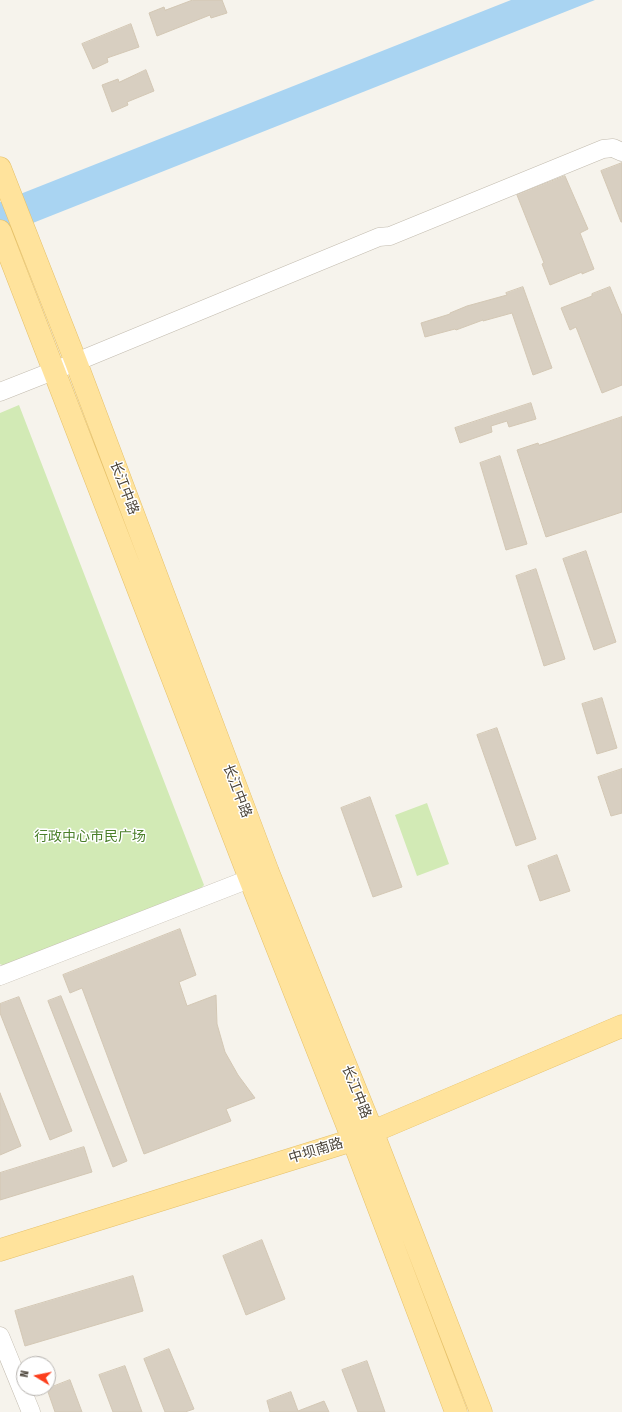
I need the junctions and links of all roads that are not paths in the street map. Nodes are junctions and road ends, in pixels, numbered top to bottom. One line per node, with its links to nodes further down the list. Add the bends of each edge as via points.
1 (622, 152): 4 (street, via 613,148 603,149 390,236 371,240)
2 (0, 168): 4 (main road, 长江中路)
3 (2, 237): 5 (main road, 长江中路)
4 (76, 362): 5 (street); 7 (main road, 长江中路)
5 (53, 371): 6 (street); 7 (main road, 长江中路)
6 (0, 392)
7 (259, 876): 8 (street); 11 (main road, 长江中路)
8 (0, 976)
9 (622, 1026): 11 (main road, 中坝南路)
10 (622, 1042): 11 (main road, 中坝南路)
11 (365, 1143): 12 (main road, 中坝南路); 13 (main road, 中坝南路); 16 (main road, 长江中路); 17 (main road, 长江中路)
12 (0, 1250)
13 (0, 1265)
14 (0, 1336): 15 (street)
15 (31, 1412)
16 (456, 1412)
17 (481, 1412)

